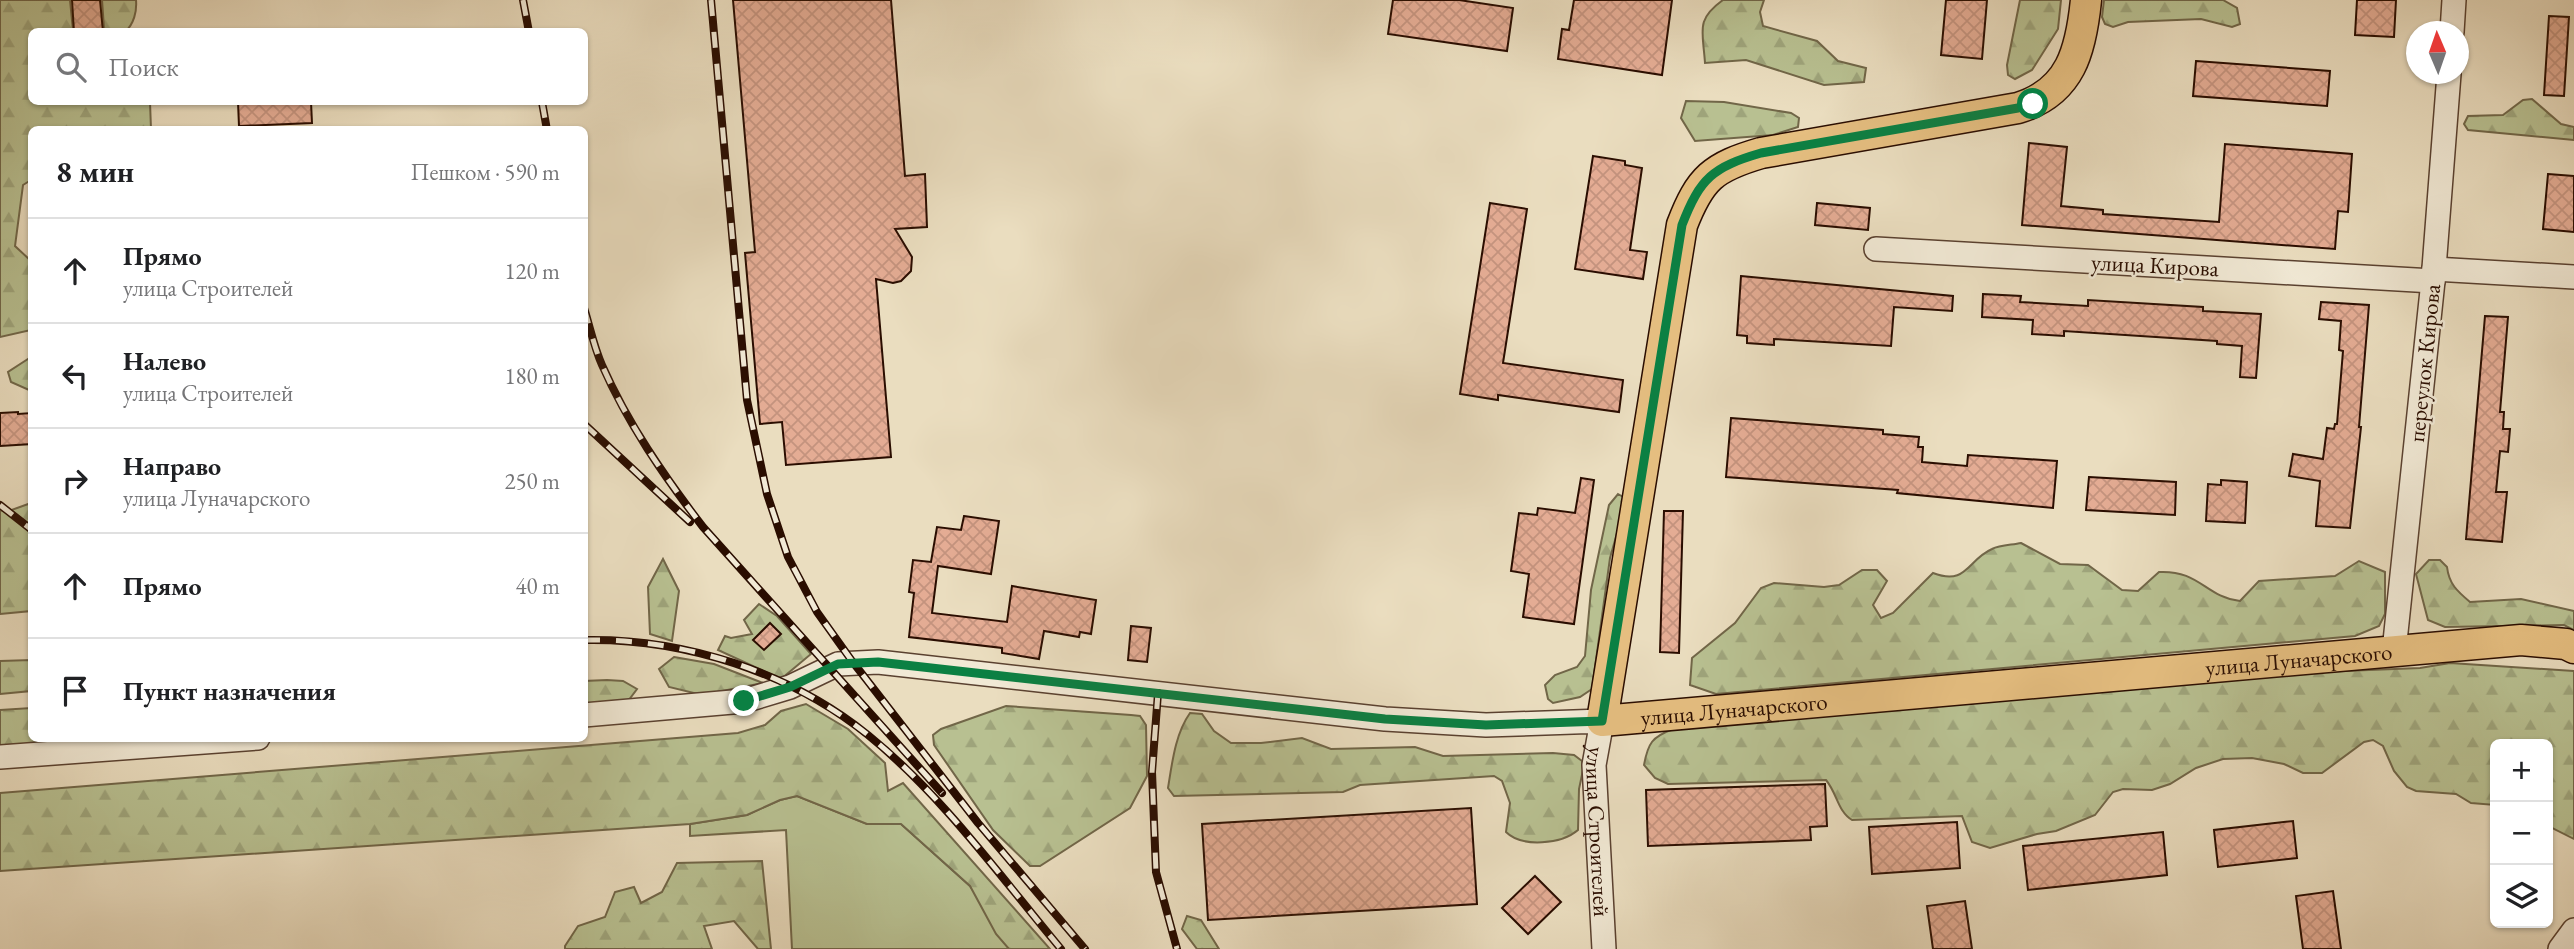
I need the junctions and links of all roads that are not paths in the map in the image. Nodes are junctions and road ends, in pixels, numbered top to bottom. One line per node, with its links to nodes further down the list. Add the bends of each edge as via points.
1 (2086, 0): 11 (main road, улица Строителей, via 2073,63 2061,82 2033,104 1761,153 1721,169 1700,187 1682,225)
2 (2454, 0): 3 (street)
3 (2453, 21)
4 (2447, 84): 6 (street, переулок Кирова)
5 (1876, 249): 6 (street, улица Кирова)
6 (2434, 275): 7 (street, улица Кирова); 9 (street, переулок Кирова)
7 (2574, 277)
8 (2574, 649): 9 (main road, улица Луначарского, via 2521,640)
9 (2394, 651): 11 (main road, улица Луначарского)
10 (588, 715): 11 (street, улица Луначарского, via 744,701 790,687 838,664 878,662 1385,719 1486,725)
11 (1602, 721): 15 (street, улица Строителей, via 1594,765)
12 (204, 742): 13 (street)
13 (0, 757)
14 (2574, 930): 16 (street)
15 (1604, 949)
16 (2560, 949)

